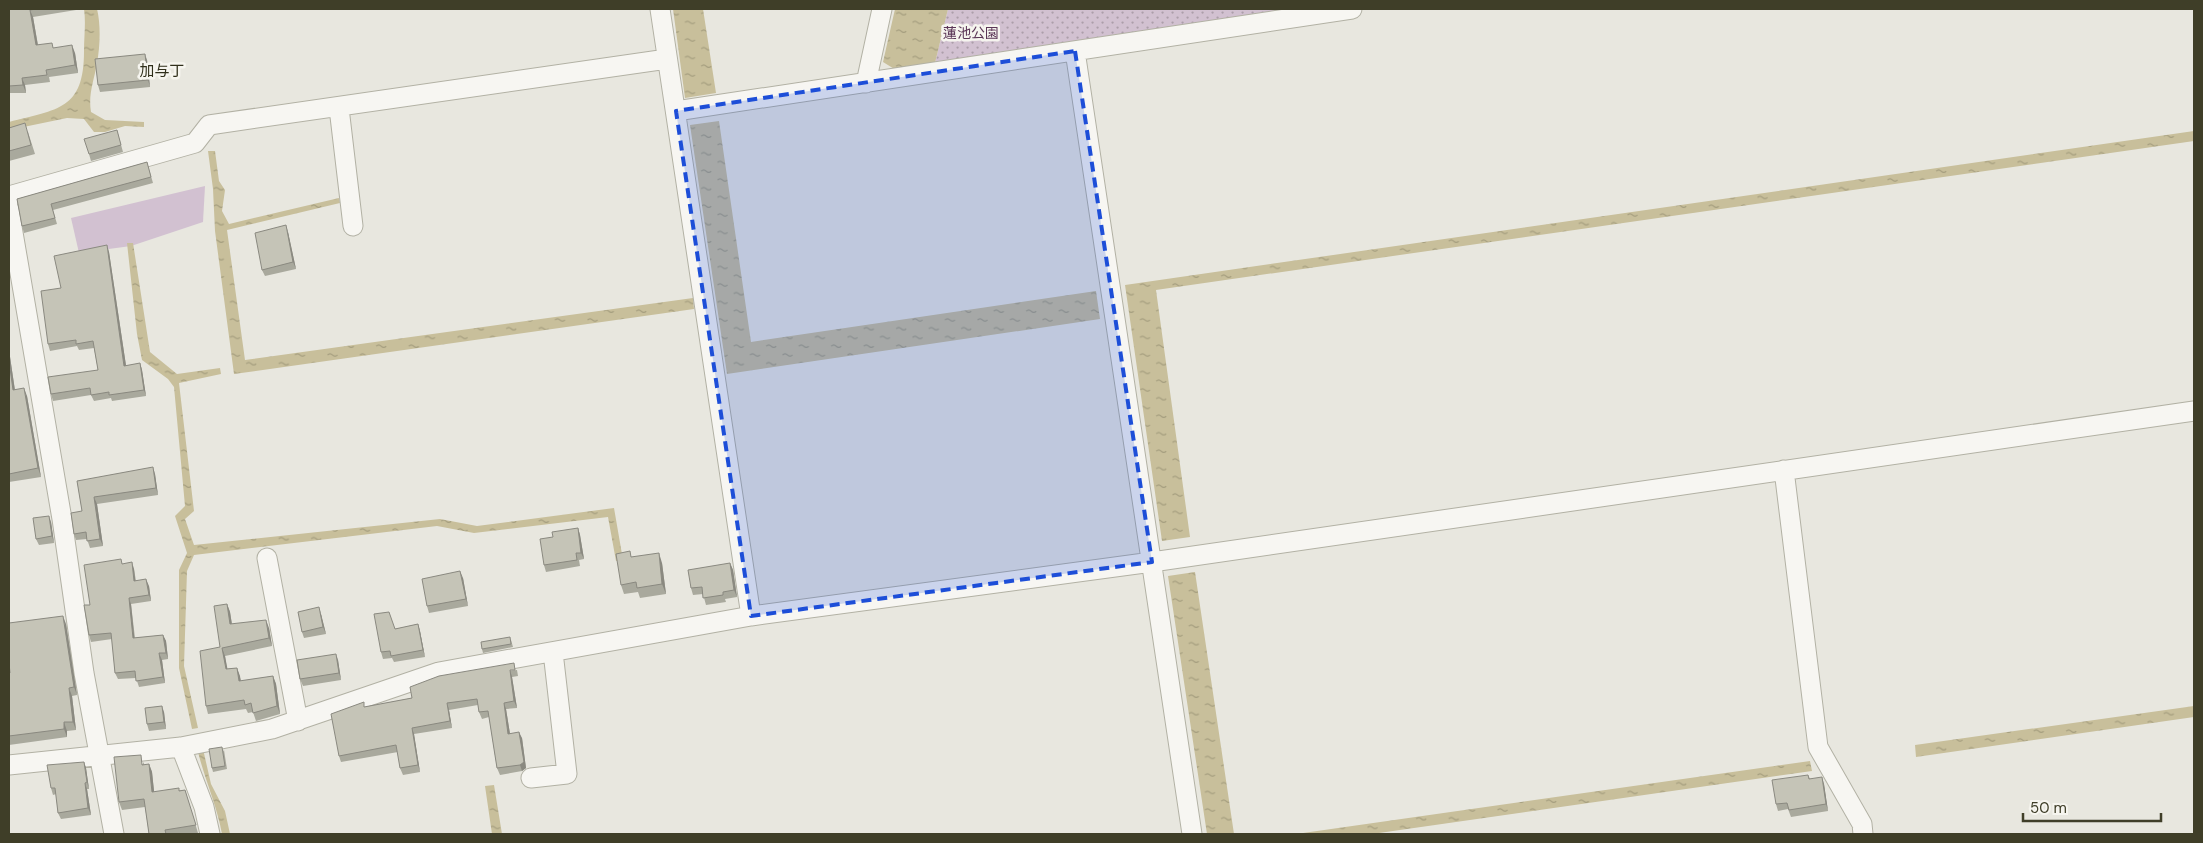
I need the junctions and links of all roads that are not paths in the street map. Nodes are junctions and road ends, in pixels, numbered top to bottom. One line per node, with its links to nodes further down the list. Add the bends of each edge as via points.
1 (660, 9): 5 (street)
2 (882, 9): 6 (street)
3 (1352, 9): 4 (street)
4 (1076, 51): 6 (street); 15 (street)
5 (667, 59): 7 (street); 8 (street)
6 (866, 83): 8 (street)
7 (339, 108): 9 (street, via 209,125 195,143); 11 (street)
8 (676, 111): 16 (street)
9 (9, 196)
10 (9, 209): 20 (street)
11 (353, 226)
12 (2194, 411): 13 (street)
13 (1784, 470): 15 (street); 26 (street, via 1818,747 1862,824)
14 (267, 558): 18 (street)
15 (1152, 562): 16 (street); 25 (street)
16 (750, 616): 17 (street)
17 (553, 652): 18 (street, via 439,672); 22 (street, via 567,774)
18 (298, 721): 19 (street)
19 (181, 747): 20 (street); 24 (street, via 204,807)
20 (99, 754): 21 (street); 23 (street)
21 (9, 765)
22 (531, 778)
23 (114, 834)
24 (210, 834)
25 (1192, 834)
26 (1863, 834)

